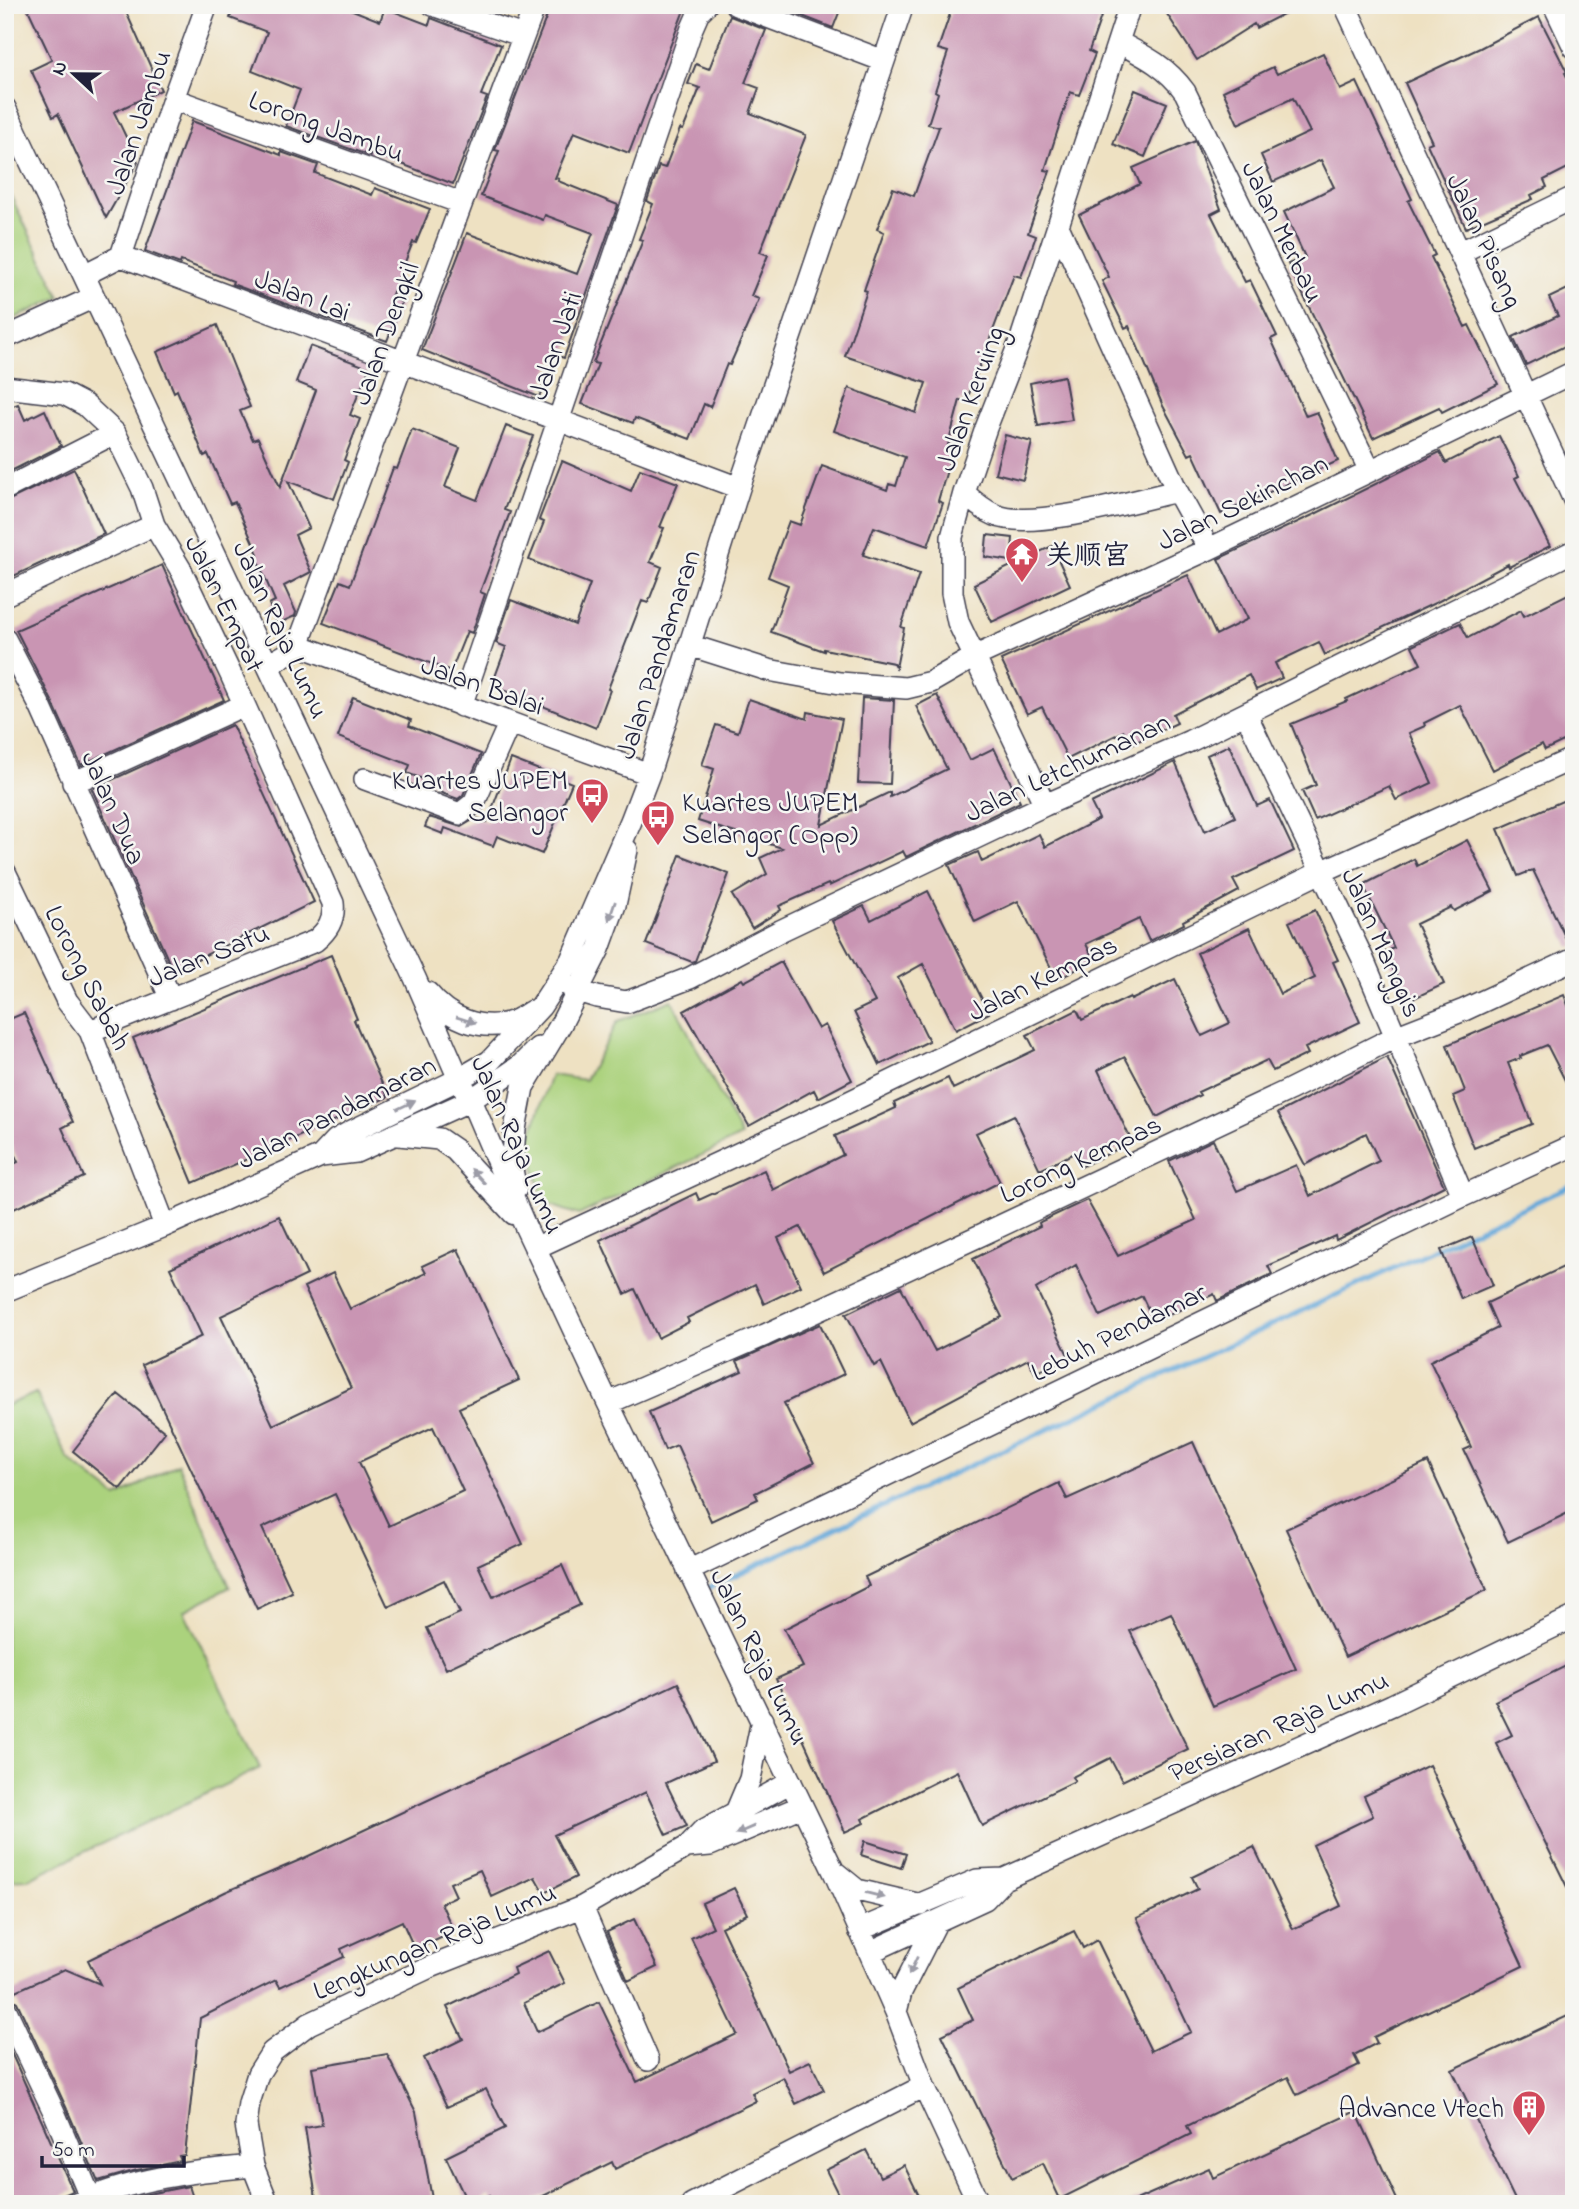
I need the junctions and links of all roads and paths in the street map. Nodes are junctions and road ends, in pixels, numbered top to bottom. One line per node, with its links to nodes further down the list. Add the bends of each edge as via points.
1 (207, 5): 14 (street, Jalan Jambu)
2 (433, 5): 10 (street)
3 (535, 5): 10 (street, Jalan Dengkil)
4 (706, 5): 28 (street, Jalan Jati, via 692,28)
5 (736, 5): 13 (street)
6 (902, 5): 13 (street, Jalan Pandamaran)
7 (1130, 5): 11 (street, Jalan Keruing)
8 (1345, 5): 19 (street, Jalan Pisang)
9 (1554, 5): 12 (street)
10 (523, 36): 17 (street, Jalan Dengkil)
11 (1118, 42): 18 (street, Jalan Keruing); 30 (street, Jalan Merbau, via 1156,62 1185,92)
12 (1574, 47)
13 (884, 61): 31 (street, Jalan Pandamaran)
14 (173, 99): 17 (street, Lorong Jambu); 20 (street, Jalan Jambu)
15 (5, 108): 21 (street, Jalan Raja Lumu)
16 (1574, 197): 19 (street)
17 (461, 203): 24 (street, Jalan Dengkil)
18 (1058, 226): 33 (street); 34 (street, Jalan Keruing)
19 (1461, 252): 27 (street, Jalan Pisang)
20 (121, 256): 21 (street); 24 (street, Jalan Lai)
21 (84, 275): 22 (street, Jalan Raja Lumu)
22 (94, 297): 23 (street); 44 (street, Jalan Raja Lumu)
23 (5, 338)
24 (403, 362): 28 (street, Jalan Lai); 41 (street, Jalan Dengkil)
25 (1574, 372): 27 (street, Jalan Sekinchan)
26 (5, 387): 29 (street, Jalan Empat, via 64,394 85,405)
27 (1525, 394): 30 (street, Jalan Sekinchan); 35 (street, Jalan Pisang)
28 (558, 420): 31 (street, Jalan Lai); 46 (street, Jalan Jati)
29 (115, 433): 32 (street); 36 (street, Jalan Empat)
30 (1370, 471): 37 (street, Jalan Sekinchan)
31 (739, 488): 42 (street, Jalan Pandamaran)
32 (5, 489)
33 (1177, 491): 34 (street, via 1070,516 1018,519 997,516); 37 (street)
34 (964, 493): 43 (street, Jalan Keruing, via 952,537 952,593 958,622)
35 (1574, 500)
36 (154, 525): 39 (street); 45 (street, Jalan Empat, via 181,570)
37 (1209, 549): 43 (street, Jalan Sekinchan)
38 (1574, 551): 47 (street, Jalan Letchumanan)
39 (5, 595)
40 (5, 639): 52 (street, Jalan Dua)
41 (298, 645): 44 (street); 46 (street, Jalan Balai)
42 (689, 645): 43 (street, Jalan Sekinchan, via 768,670 840,683 906,688 931,682); 50 (street, Jalan Pandamaran)
43 (976, 656): 53 (street, Jalan Keruing)
44 (268, 665): 58 (street, Jalan Raja Lumu)
45 (244, 705): 52 (street); 56 (street, Jalan Empat)
46 (461, 706): 48 (street, Jalan Balai)
47 (1246, 714): 53 (street, Jalan Letchumanan); 55 (street, Jalan Manggis)
48 (509, 724): 50 (street, Jalan Balai); 51 (street, via 474,803 460,814)
49 (1574, 758): 55 (street, Jalan Kempas)
50 (649, 774): 59 (street, Jalan Pandamaran, via 571,960)
51 (365, 779)
52 (73, 783): 60 (street, Jalan Dua)
53 (1045, 806): 59 (street, Jalan Letchumanan, via 680,982 627,1002)
54 (5, 872): 63 (street, Lorong Sabah, via 67,1001)
55 (1321, 872): 64 (street, Jalan Manggis); 73 (street, Jalan Kempas, via 843,1105)
56 (334, 913): 60 (street, Jalan Satu, via 327,931 315,941)
57 (1574, 959): 64 (street, Lorong Kempas)
58 (415, 978): 61 (street, one-way to 61, via 450,1015 484,1025 512,1022); 65 (street, Jalan Raja Lumu)
59 (568, 986): 61 (street, Jalan Pandamaran); 62 (street)
60 (172, 999): 63 (street, Jalan Satu)
61 (541, 1006): 65 (street, Jalan Pandamaran, via 490,1061)
62 (561, 1024): 66 (street, via 521,1065); 72 (street, via 523,1087 519,1105 512,1170)
63 (90, 1031): 71 (street, Lorong Sabah)
64 (1395, 1037): 70 (street, Jalan Manggis); 75 (street, Lorong Kempas, via 981,1235)
65 (459, 1079): 66 (street, Jalan Raja Lumu); 69 (street, Jalan Pandamaran, one-way to 65, via 352,1130)
66 (471, 1100): 67 (street); 72 (street, Jalan Raja Lumu)
67 (393, 1135): 69 (street, via 356,1152); 72 (street, one-way to 67, via 455,1150 439,1139)
68 (1574, 1145): 70 (street, Lebuh Pendamar)
69 (321, 1156): 71 (street, Jalan Pandamaran)
70 (1463, 1196): 76 (street, Lebuh Pendamar)
71 (165, 1226): 74 (street, Jalan Pandamaran)
72 (525, 1226): 73 (street, Jalan Raja Lumu)
73 (535, 1248): 75 (street, Jalan Raja Lumu)
74 (5, 1290)
75 (608, 1403): 76 (street, Jalan Raja Lumu)
76 (688, 1571): 78 (street, Jalan Raja Lumu)
77 (1574, 1617): 84 (street, Persiaran Raja Lumu, via 1392,1705)
78 (762, 1720): 79 (street, Jalan Raja Lumu); 81 (street, via 750,1779)
79 (791, 1782): 80 (street, Jalan Raja Lumu); 81 (street, Lengkungan Raja Lumu)
80 (802, 1806): 82 (street, Lengkungan Raja Lumu, one-way to 82, via 709,1845); 83 (street, Jalan Raja Lumu)
81 (736, 1812): 82 (street, Lengkungan Raja Lumu, via 702,1831)
82 (687, 1847): 86 (street, Lengkungan Raja Lumu)
83 (834, 1872): 85 (street, one-way to 85, via 857,1890); 88 (street, Jalan Raja Lumu)
84 (1004, 1879): 85 (street, Persiaran Raja Lumu, via 977,1880); 87 (street, Persiaran Raja Lumu, via 985,1899)
85 (921, 1905): 88 (street, Persiaran Raja Lumu)
86 (582, 1907): 92 (street); 94 (street, Lengkungan Raja Lumu, via 428,1968 309,2024 272,2052 258,2074 249,2103 246,2125)
87 (936, 1923): 89 (street, Persiaran Raja Lumu); 91 (street, one-way to 91, via 901,1992)
88 (859, 1930): 89 (street, Jalan Raja Lumu)
89 (870, 1952): 91 (street, Jalan Raja Lumu)
90 (5, 2008): 95 (street)
91 (896, 2012): 93 (street, Jalan Raja Lumu)
92 (648, 2060)
93 (924, 2086): 97 (street); 98 (street, Jalan Raja Lumu)
94 (253, 2166): 95 (street, via 198,2171); 96 (street, Lengkungan Raja Lumu)
95 (87, 2201)
96 (268, 2204)
97 (692, 2204)
98 (979, 2204)

